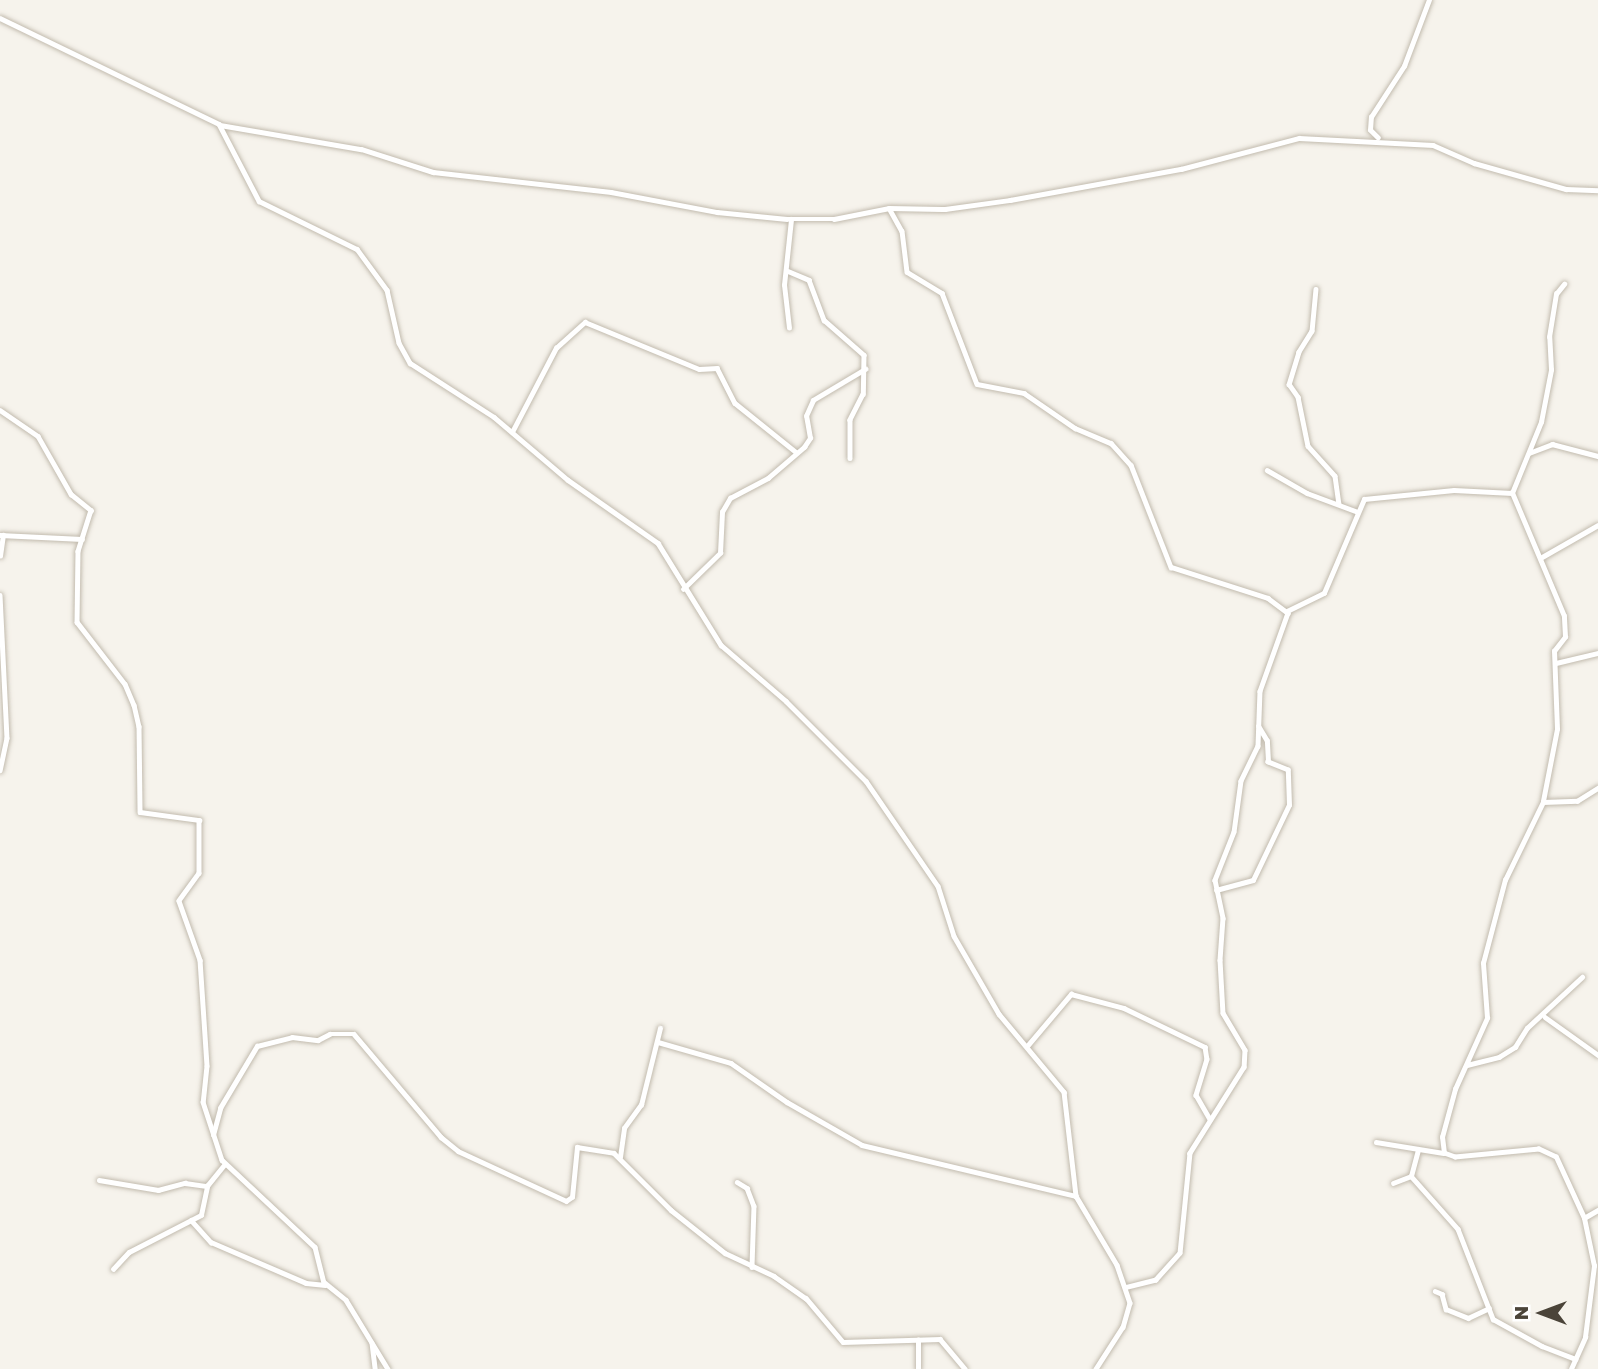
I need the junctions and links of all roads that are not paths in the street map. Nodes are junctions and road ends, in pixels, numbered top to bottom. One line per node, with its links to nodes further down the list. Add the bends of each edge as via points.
1 (1429, 0): 4 (street, via 1404,66 1371,117 1370,130)
2 (1, 20): 3 (street)
3 (219, 124): 7 (street, via 361,149 433,172); 14 (street, via 259,201 357,249 387,290 399,342 410,363)
4 (1380, 139): 5 (street, via 1433,145 1474,163 1566,189); 6 (street, via 1286,139 1102,185 945,209)
5 (1598, 190)
6 (889, 208): 7 (street, via 848,218); 30 (street, via 902,231 908,272 942,293 977,384 1024,393 1075,428 1118,448 1131,465 1158,541 1175,569 1268,598)
7 (791, 219): 8 (street)
8 (788, 271): 11 (street, via 784,285); 12 (street, via 809,280 820,314 858,347)
9 (1563, 284): 16 (street, via 1556,294 1548,341 1550,377)
10 (1316, 289): 21 (street, via 1312,331 1297,355 1289,384 1298,397 1308,446 1335,476)
11 (789, 328)
12 (865, 369): 15 (street, via 813,400 806,416 810,438); 18 (street, via 863,394 850,420)
13 (0, 410): 25 (street, via 38,436 71,494 91,510)
14 (512, 432): 15 (street, via 556,348 585,322 699,369 716,368 735,402); 28 (street, via 568,480 658,543)
15 (796, 452): 28 (street, via 768,478 730,498 722,512 720,553)
16 (1528, 454): 17 (street, via 1552,444); 20 (street)
17 (1598, 457)
18 (850, 458)
19 (1268, 470): 21 (street)
20 (1512, 493): 22 (street, via 1469,489 1371,497 1364,499); 27 (street)
21 (1339, 504): 22 (street)
22 (1357, 512): 30 (street, via 1324,593)
23 (1598, 525): 27 (street)
24 (1, 535): 25 (street); 26 (street)
25 (82, 539): 46 (street, via 77,557 77,622 125,684 134,705 139,726 140,812 199,820 199,873 179,901 200,960 207,1066 203,1093)
26 (0, 555)
27 (1542, 557): 32 (street, via 1564,616 1566,634 1555,649)
28 (683, 589): 42 (street, via 707,618 721,645 786,701 866,781 938,886 954,936 976,967 992,1002)
29 (0, 595): 34 (street, via 7,738)
30 (1287, 611): 33 (street, via 1287,625 1272,652 1260,691)
31 (1598, 653): 32 (street)
32 (1556, 663): 36 (street, via 1557,729)
33 (1257, 724): 37 (street, via 1255,755 1241,781 1234,832 1218,867); 37 (street, via 1266,741 1268,762 1288,770 1289,805 1253,880)
34 (0, 769)
35 (1598, 788): 36 (street, via 1577,802)
36 (1543, 802): 44 (street, via 1496,904 1483,963 1487,1018)
37 (1216, 890): 45 (street, via 1223,918 1223,1013 1245,1055 1241,1074)
38 (1583, 977): 39 (street)
39 (1545, 1017): 43 (street); 44 (street, via 1499,1057)
40 (660, 1028): 41 (street)
41 (658, 1042): 50 (street, via 641,1105 624,1128); 57 (street, via 731,1063 790,1105 862,1145)
42 (1028, 1045): 45 (street, via 1071,994 1124,1007 1205,1047 1207,1059 1196,1095); 57 (street, via 1066,1097)
43 (1598, 1055)
44 (1466, 1065): 49 (street, via 1442,1131)
45 (1210, 1119): 64 (street, via 1195,1139 1186,1171 1180,1253 1156,1280)
46 (213, 1137): 50 (street, via 220,1108 257,1046 292,1037 318,1041 330,1034 354,1034 445,1142 489,1167 569,1201 577,1147); 51 (street)
47 (1376, 1142): 48 (street)
48 (1418, 1150): 49 (street); 52 (street)
49 (1444, 1153): 59 (street, via 1468,1157 1550,1151)
50 (620, 1157): 61 (street, via 671,1210 725,1253)
51 (225, 1164): 56 (street); 63 (street, via 315,1247)
52 (1411, 1176): 55 (street); 66 (street, via 1456,1225)
53 (99, 1180): 56 (street, via 158,1190 194,1182)
54 (737, 1181): 61 (street, via 747,1188 754,1206)
55 (1393, 1183)
56 (207, 1186): 60 (street, via 205,1210)
57 (1076, 1196): 64 (street)
58 (1598, 1210): 59 (street)
59 (1584, 1218): 69 (street, via 1594,1271 1586,1332)
60 (191, 1220): 62 (street, via 129,1252); 63 (street, via 211,1242 306,1283)
61 (752, 1267): 67 (street, via 806,1298 843,1342)
62 (113, 1269)
63 (327, 1285): 68 (street, via 346,1300)
64 (1127, 1287): 74 (street, via 1127,1317)
65 (1435, 1291): 66 (street, via 1442,1294 1446,1309 1468,1318)
66 (1489, 1308): 69 (street, via 1493,1319 1506,1327)
67 (918, 1340): 72 (street); 73 (street, via 944,1340)
68 (372, 1342): 70 (street); 71 (street)
69 (1576, 1359): 75 (street)
70 (375, 1369)
71 (388, 1369)
72 (918, 1369)
73 (965, 1369)
74 (1096, 1369)
75 (1571, 1369)

